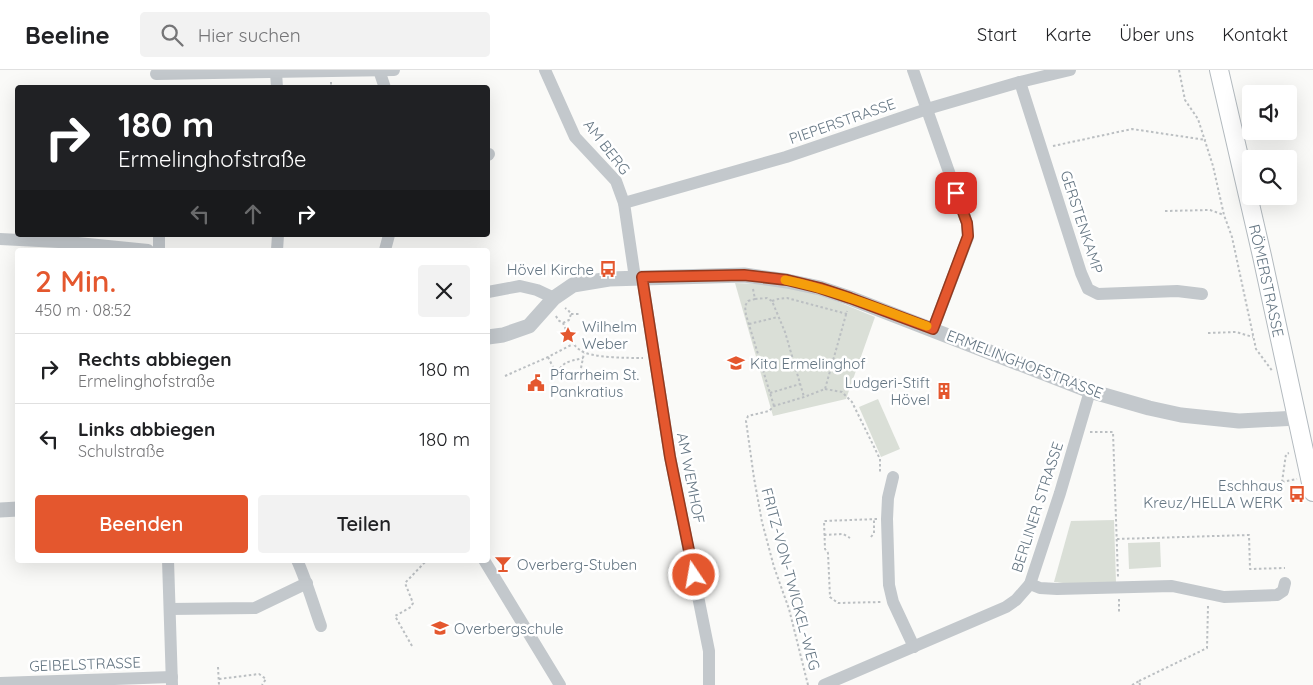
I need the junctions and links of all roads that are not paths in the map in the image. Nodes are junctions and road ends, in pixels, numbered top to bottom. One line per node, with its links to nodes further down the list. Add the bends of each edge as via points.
1 (379, 70): 2 (street); 8 (street); 12 (street)
2 (394, 70)
3 (545, 70): 14 (street, AM BERG, via 575,137 616,181)
4 (913, 70): 13 (street)
5 (1070, 70): 9 (street, PIEPERSTRASSE)
6 (1218, 70): 24 (main road, RÖMERSTRASSE)
7 (156, 72): 8 (street); 10 (street)
8 (276, 72): 11 (street)
9 (1020, 82): 13 (street, PIEPERSTRASSE); 19 (street, GERSTENKAMP, via 1088,289 1105,295 1177,291)
10 (157, 85)
11 (277, 85)
12 (384, 85)
13 (927, 109): 14 (street, PIEPERSTRASSE, via 786,157); 21 (street, via 967,223 968,236)
14 (624, 203): 17 (street, AM BERG)
15 (0, 239): 16 (street)
16 (128, 248)
17 (639, 278): 20 (street, ERMELINGHOFSTRASSE, via 573,285); 21 (street, ERMELINGHOFSTRASSE, via 749,276 787,280 850,298); 41 (street, AM WEMHOF, via 670,457 709,651)
18 (490, 292): 20 (street, via 520,286 537,290)
19 (1202, 294)
20 (557, 306): 22 (street, ERMELINGHOFSTRASSE, via 529,326)
21 (933, 329): 23 (street, ERMELINGHOFSTRASSE)
22 (490, 337)
23 (1090, 390): 24 (street, ERMELINGHOFSTRASSE, via 1181,415 1239,421); 34 (street, BERLINER STRASSE)
24 (1297, 418): 26 (main road, RÖMERSTRASSE)
25 (893, 477): 37 (street, via 880,519 889,585)
26 (1313, 492)
27 (15, 509): 28 (street)
28 (0, 510)
29 (168, 563): 35 (street)
30 (299, 563): 32 (street)
31 (486, 563): 40 (street)
32 (307, 583): 35 (street, via 255,608); 36 (street)
33 (1285, 583): 34 (street, via 1283,591 1277,595 1224,597 1172,586 1056,589)
34 (1030, 584): 37 (street, BERLINER STRASSE, via 1006,607)
35 (170, 609): 38 (street)
36 (321, 626)
37 (914, 646): 42 (street, BERLINER STRASSE)
38 (172, 681): 39 (street, GEIBELSTRASSE)
39 (0, 683)
40 (560, 685)
41 (709, 685)
42 (824, 685)

